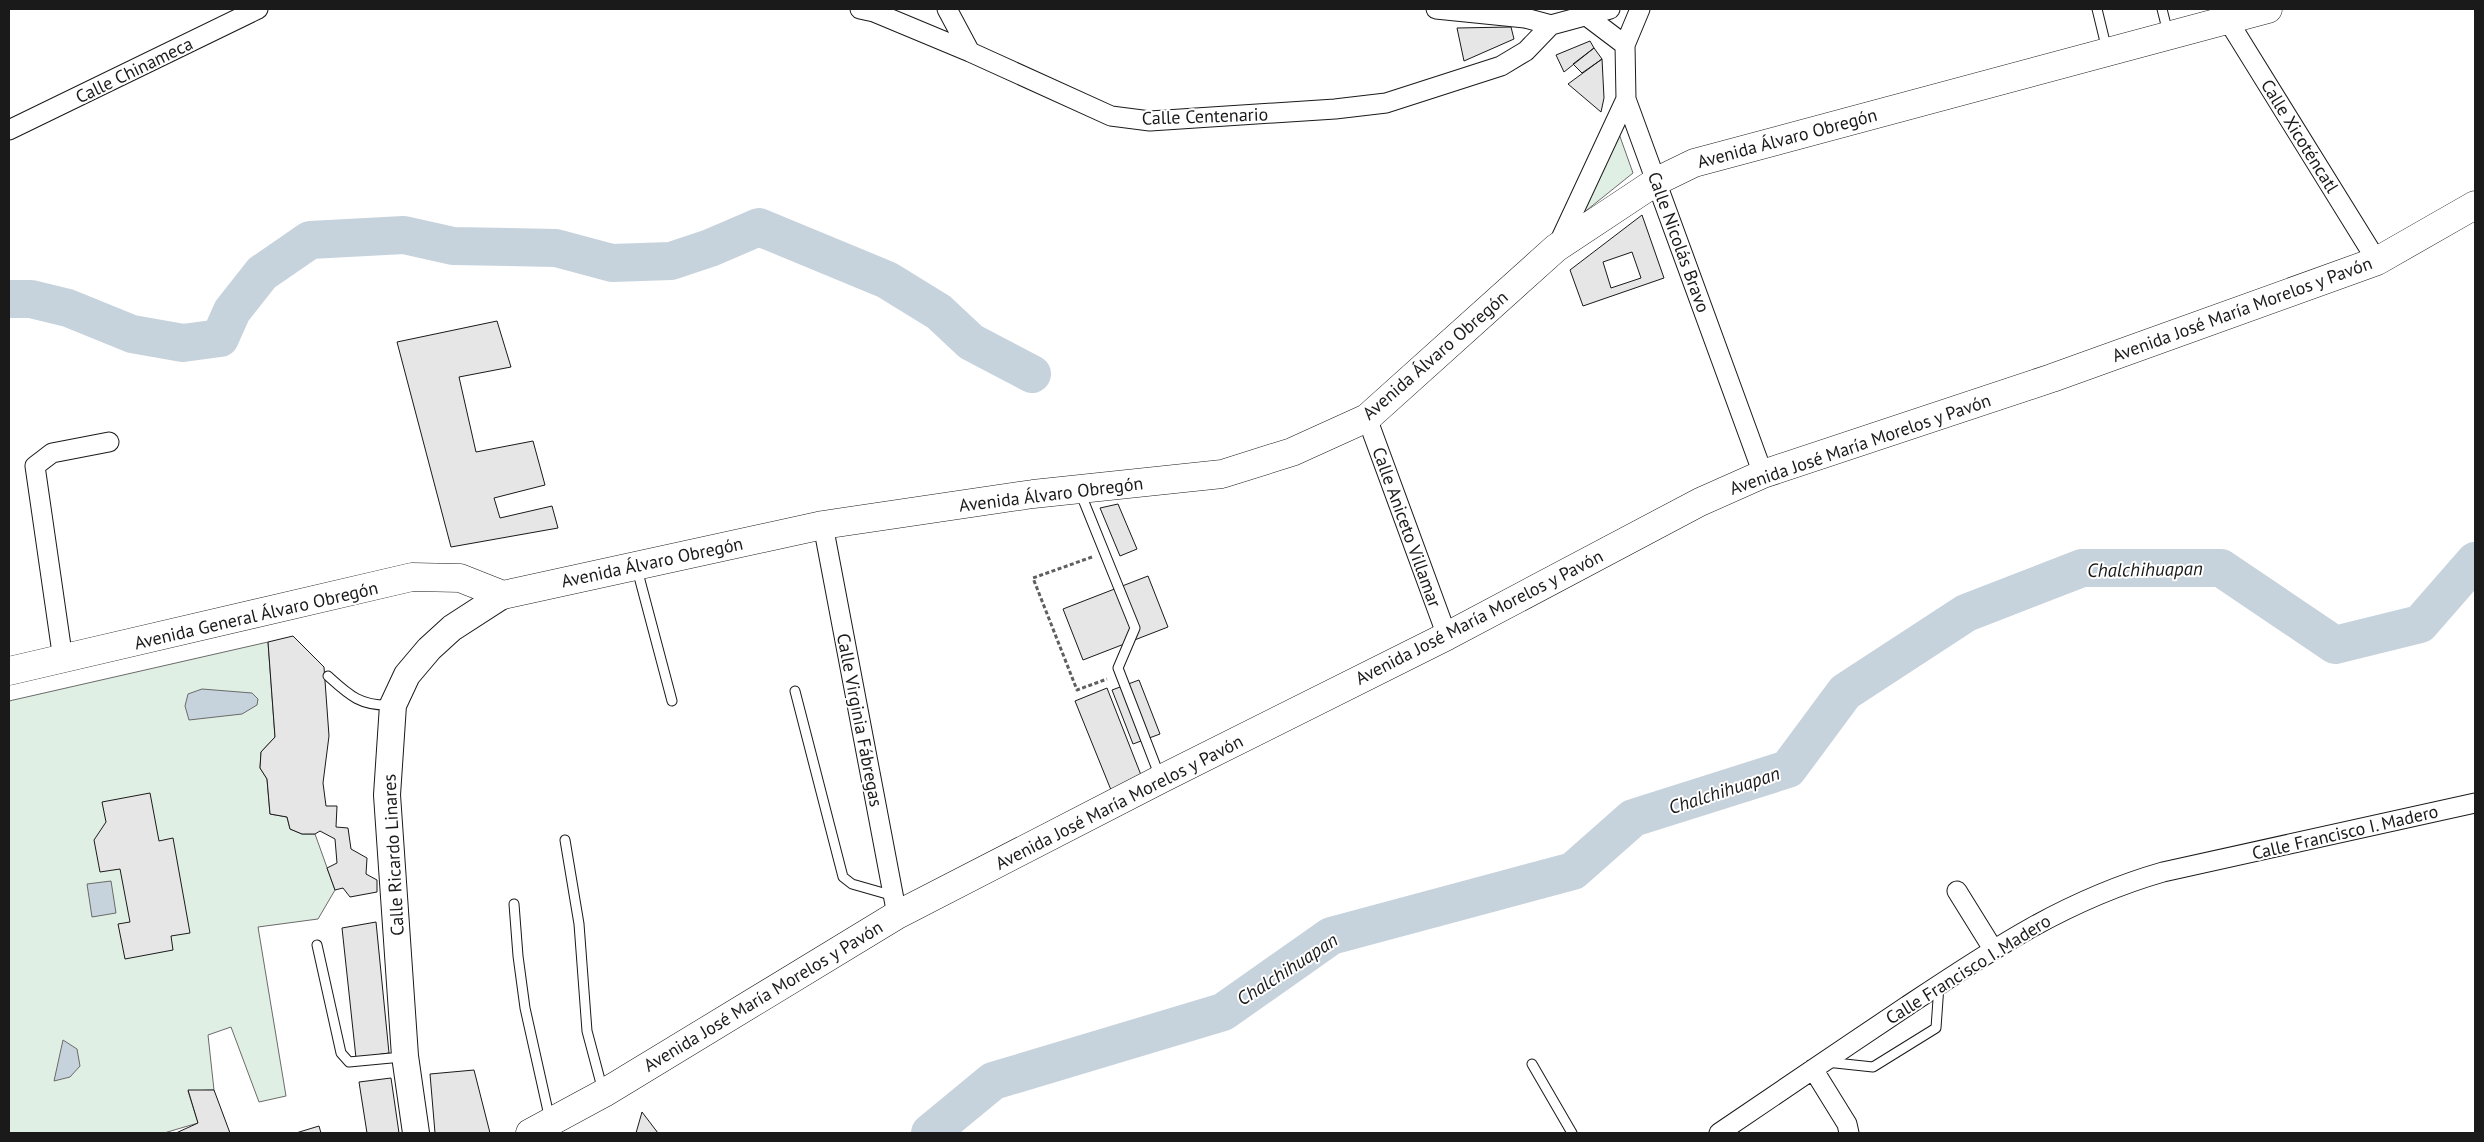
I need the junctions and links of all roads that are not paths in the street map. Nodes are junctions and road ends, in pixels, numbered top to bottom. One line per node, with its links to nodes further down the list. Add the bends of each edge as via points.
1 (258, 9): 18 (street, Calle Chinameca)
2 (860, 9): 16 (street, Calle Centenario)
3 (946, 9): 16 (street)
4 (1436, 9): 12 (street, via 1525,18)
5 (1610, 9): 10 (street)
6 (1640, 9): 14 (street, Calle Nicolás Bravo)
7 (2096, 9): 15 (lane)
8 (2162, 9): 13 (lane)
9 (2268, 9): 11 (main road, Avenida Álvaro Obregón)
10 (1584, 14): 12 (street); 14 (street)
11 (2226, 14): 13 (main road, Avenida Álvaro Obregón); 22 (street, Calle Xicoténcatl)
12 (1551, 25): 16 (street, Calle Centenario, via 1526,51 1501,66 1386,103 1150,121 1111,116)
13 (2168, 35): 15 (main road, Avenida Álvaro Obregón)
14 (1625, 45): 17 (street, Calle Nicolás Bravo)
15 (2107, 51): 19 (main road, Avenida Álvaro Obregón, via 1694,163)
16 (970, 52)
17 (1626, 99): 19 (street, Calle Nicolás Bravo); 21 (street)
18 (9, 130)
19 (1657, 181): 21 (main road, Avenida Álvaro Obregón); 25 (street, Calle Nicolás Bravo)
20 (2475, 206): 22 (main road, Avenida José María Morelos y Pavón)
21 (1556, 248): 23 (main road, Avenida Álvaro Obregón)
22 (2377, 261): 25 (main road, Avenida José María Morelos y Pavón, via 2052,378)
23 (1367, 418): 26 (main road, Avenida Álvaro Obregón, via 1292,452 1222,474); 30 (street, Calle Aniceto Villamar)
24 (109, 442): 31 (street, via 52,453 35,466)
25 (1763, 474): 30 (main road, Avenida José María Morelos y Pavón, via 1700,502)
26 (1080, 489): 27 (main road, Avenida Álvaro Obregón); 37 (lane, via 1135,628 1118,668)
27 (823, 526): 28 (main road, Avenida Álvaro Obregón); 42 (street, Calle Virginia Fábregas)
28 (636, 566): 29 (main road, Avenida Álvaro Obregón); 35 (lane)
29 (503, 595): 31 (main road, Avenida General Álvaro Obregón, via 460,578 412,577); 36 (street, Calle Ricardo Linares, via 452,628 429,649 407,675)
30 (1447, 636): 37 (main road, Avenida José María Morelos y Pavón)
31 (63, 660): 32 (main road, Avenida General Álvaro Obregón)
32 (9, 672)
33 (328, 676): 36 (lane, via 350,696 375,705)
34 (795, 691): 42 (lane, via 843,877)
35 (672, 701)
36 (393, 705): 46 (street, Calle Ricardo Linares, via 387,795)
37 (1161, 779): 42 (main road, Avenida José María Morelos y Pavón)
38 (2475, 803): 44 (street, Calle Francisco I. Madero, via 2121,884 2073,905)
39 (565, 840): 49 (lane, via 579,924 587,1031)
40 (1957, 891): 44 (street)
41 (514, 904): 50 (lane)
42 (896, 906): 49 (main road, Avenida José María Morelos y Pavón)
43 (317, 945): 46 (lane, via 341,1053 349,1062)
44 (1993, 949): 45 (street, Calle Francisco I. Madero)
45 (1939, 985): 48 (street, Calle Francisco I. Madero); 48 (lane, via 1936,1028 1873,1067)
46 (405, 1056): 51 (street, Calle Ricardo Linares)
47 (1532, 1064): 52 (lane)
48 (1818, 1065): 53 (street, Calle Francisco I. Madero); 54 (street)
49 (604, 1093): 50 (main road, Avenida José María Morelos y Pavón)
50 (540, 1128)
51 (416, 1133)
52 (1572, 1133)
53 (1719, 1133)
54 (1849, 1133)

